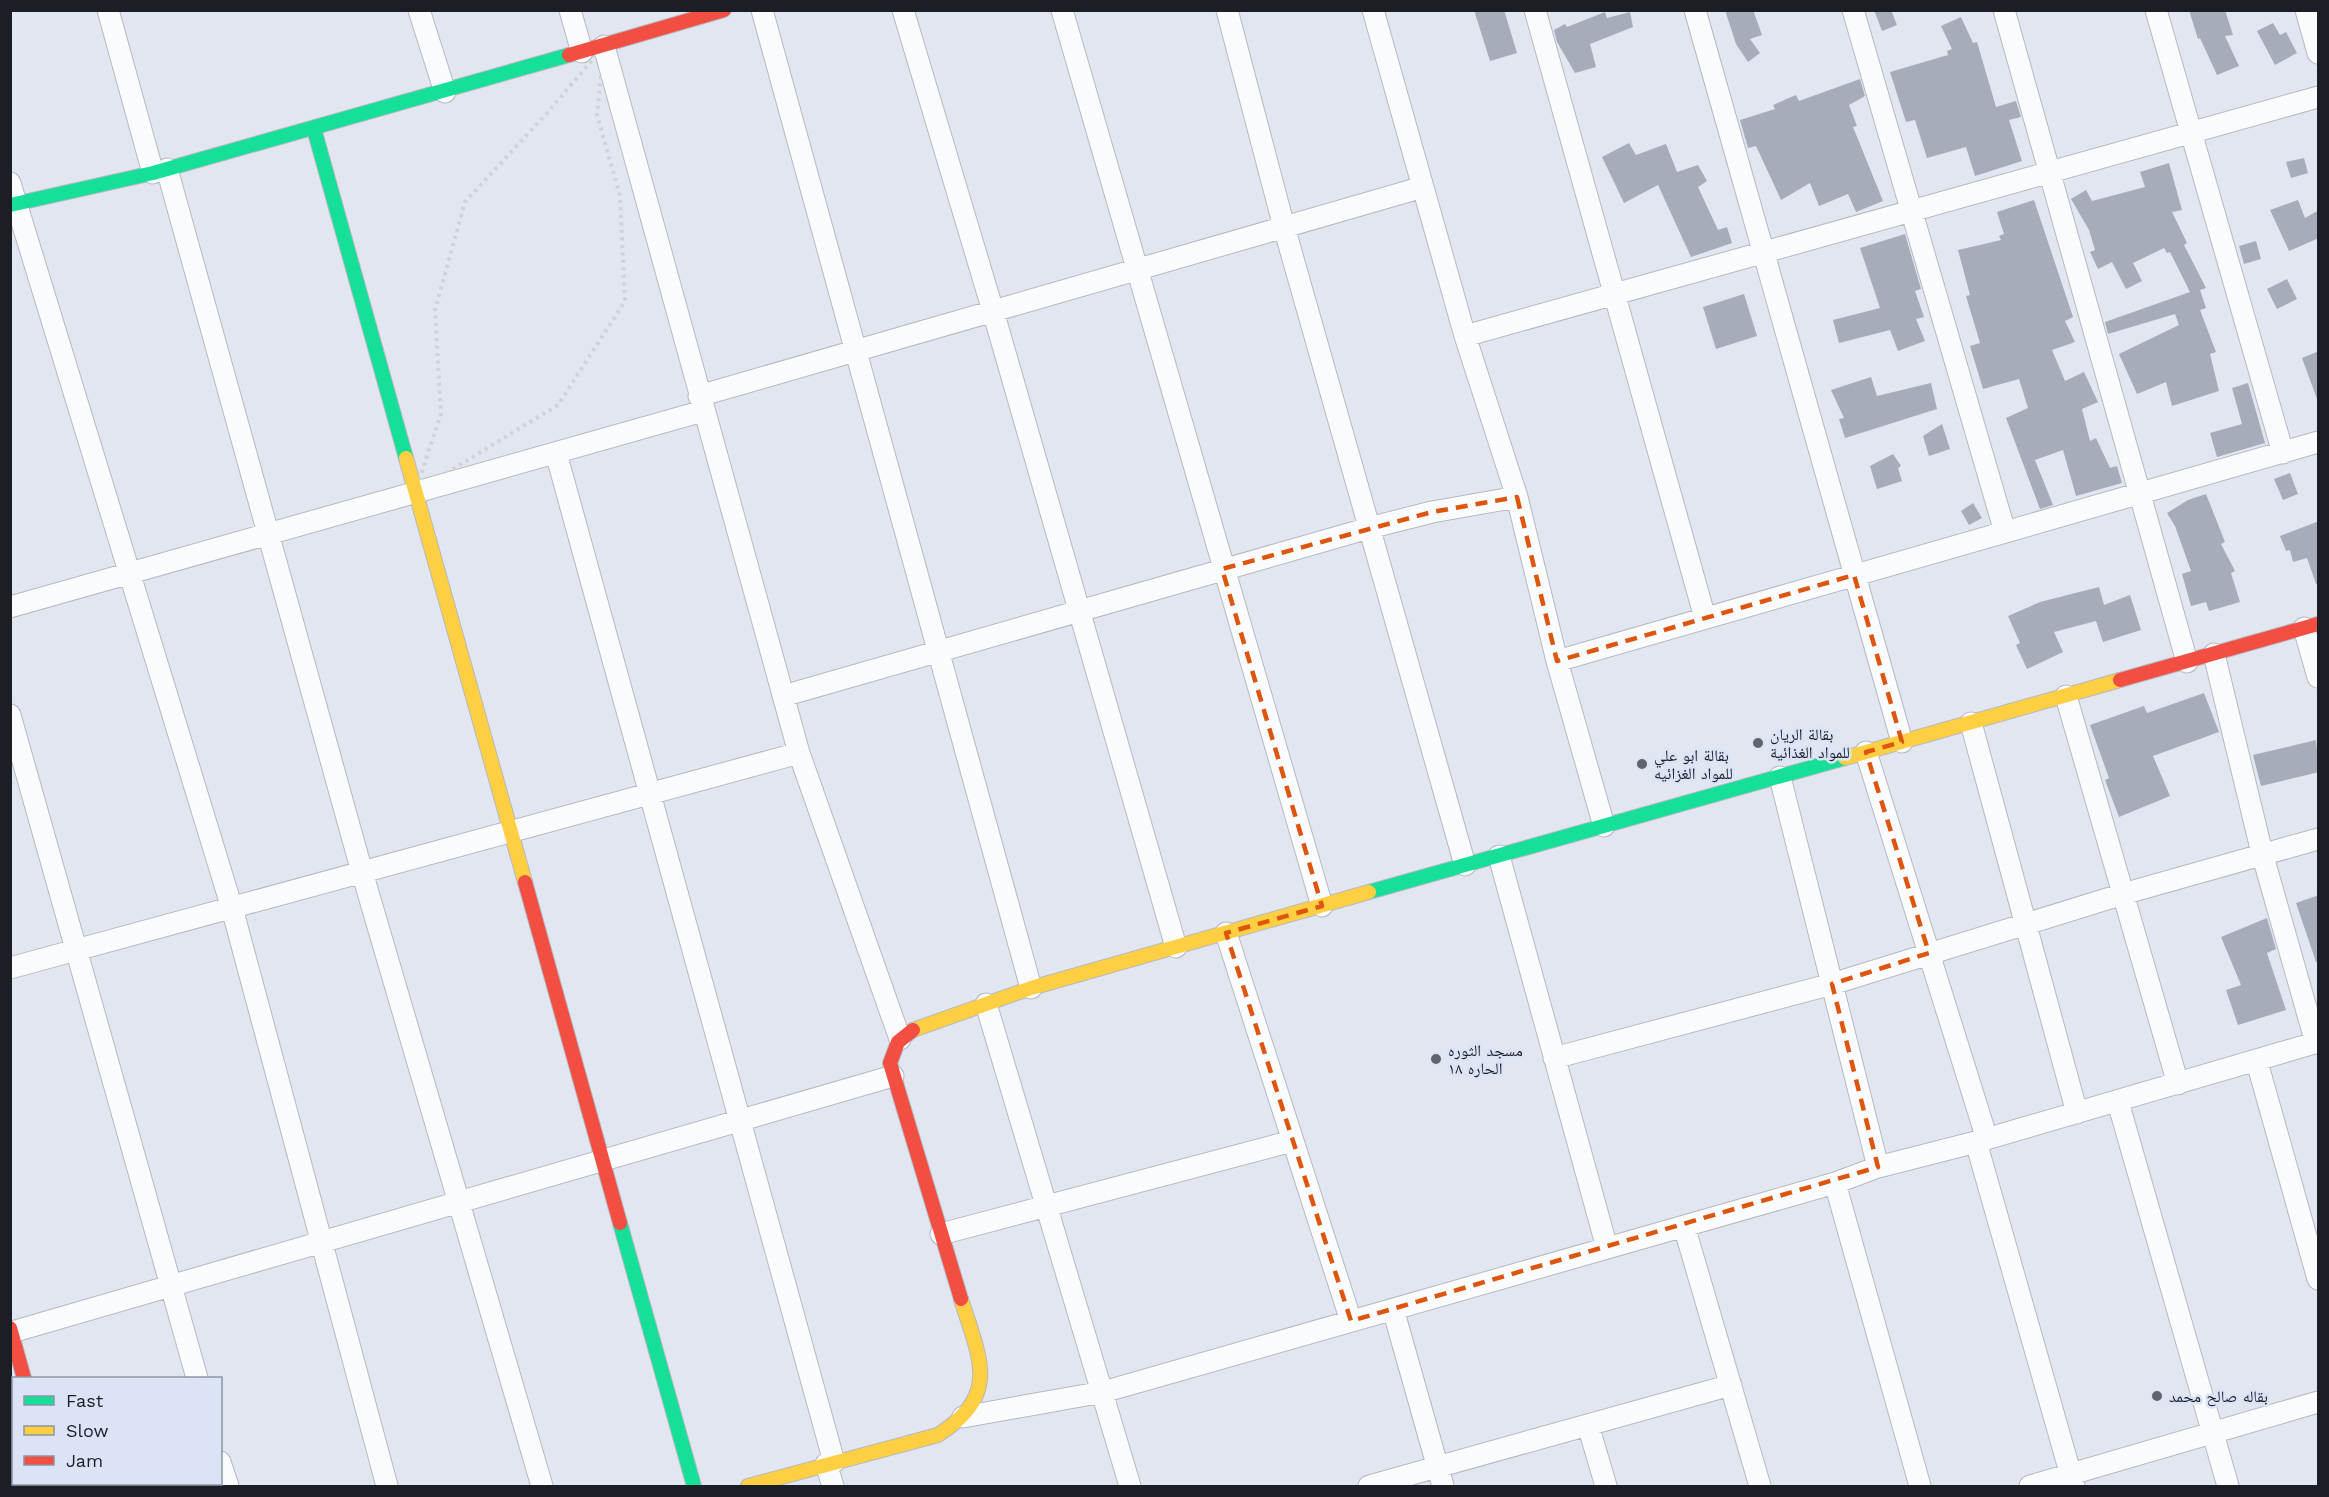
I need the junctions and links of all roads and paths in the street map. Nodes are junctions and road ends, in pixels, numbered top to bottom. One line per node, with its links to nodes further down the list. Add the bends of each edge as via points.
1 (108, 10): 23 (street)
2 (419, 10): 19 (street)
3 (570, 10): 17 (street)
4 (724, 10): 16 (street)
5 (762, 10): 35 (street)
6 (903, 10): 33 (street)
7 (1062, 10): 31 (street)
8 (1227, 10): 29 (street)
9 (1373, 10): 26 (street)
10 (1535, 10): 32 (street)
11 (1695, 10): 30 (street)
12 (1853, 10): 28 (street)
13 (2004, 10): 24 (street)
14 (2156, 10): 22 (street)
15 (2306, 10): 18 (street)
16 (604, 46): 17 (street); 36 (street); 40 (path, via 465,202 435,310 441,414); 40 (path, via 597,115 620,196 625,301 558,405)
17 (582, 52): 19 (street)
18 (2319, 53)
19 (445, 92): 21 (street)
20 (2319, 97): 22 (street)
21 (314, 129): 23 (street); 40 (street)
22 (2190, 133): 24 (street); 39 (street)
23 (160, 171): 27 (street); 45 (street)
24 (2049, 173): 28 (street); 41 (street)
25 (10, 183): 27 (street)
26 (1423, 187): 29 (street); 34 (street)
27 (14, 205): 47 (street)
28 (1912, 211): 30 (street); 44 (street)
29 (1284, 227): 31 (street); 43 (street)
30 (1764, 253): 32 (street); 48 (street)
31 (1135, 270): 33 (street); 46 (street)
32 (1614, 294): 34 (street); 51 (street)
33 (993, 311): 35 (street); 50 (street)
34 (1465, 336): 42 (street)
35 (855, 351): 36 (street); 53 (street)
36 (701, 404): 38 (street); 58 (street)
37 (2319, 442): 39 (street)
38 (556, 453): 40 (street); 66 (street)
39 (2283, 453): 41 (street)
40 (415, 492): 45 (street); 68 (street)
41 (2139, 494): 44 (street); 56 (street)
42 (1517, 497): 43 (street); 55 (street)
43 (1369, 528): 46 (street); 72 (street)
44 (2006, 532): 48 (street)
45 (267, 534): 47 (street); 73 (street)
46 (1222, 568): 50 (street); 75 (street)
47 (129, 573): 49 (street); 76 (street)
48 (1854, 575): 51 (street); 62 (street)
49 (10, 607)
50 (1079, 610): 53 (street); 79 (street)
51 (1705, 618): 55 (street)
52 (2311, 626): 54 (street); 57 (street)
53 (938, 651): 58 (street); 84 (street)
54 (2214, 654): 56 (street); 70 (street)
55 (1557, 661): 67 (street)
56 (2187, 662): 59 (street)
57 (2319, 677)
58 (783, 696): 64 (street)
59 (2066, 696): 61 (street); 74 (street)
60 (10, 715): 80 (street)
61 (1971, 723): 62 (street); 77 (street)
62 (1902, 742): 63 (street)
63 (1866, 752): 65 (street); 81 (street)
64 (799, 753): 66 (street); 86 (street)
65 (1780, 777): 67 (street); 83 (street)
66 (650, 794): 68 (street); 94 (street)
67 (1604, 826): 71 (street)
68 (510, 832): 73 (street); 97 (street)
69 (2319, 839): 70 (street)
70 (2262, 853): 74 (street); 87 (street)
71 (1499, 856): 72 (street); 88 (street)
72 (1465, 866): 75 (street)
73 (362, 872): 76 (street); 100 (street)
74 (2123, 894): 77 (street); 91 (street)
75 (1322, 906): 78 (street)
76 (232, 908): 80 (street); 104 (street)
77 (2026, 923): 81 (street); 93 (street)
78 (1226, 933): 79 (street); 96 (street)
79 (1176, 947): 84 (street)
80 (76, 950): 82 (street); 107 (street)
81 (1929, 953): 83 (street); 95 (street)
82 (10, 968)
83 (1832, 984): 88 (street); 98 (street)
84 (1031, 988): 85 (street)
85 (986, 1004): 86 (street, via 918,1028); 101 (street)
86 (900, 1039): 90 (street, via 891,1057)
87 (2317, 1043): 89 (street)
88 (1554, 1058): 105 (street)
89 (2257, 1062): 91 (street); 106 (street)
90 (893, 1076): 94 (street); 103 (street)
91 (2178, 1084): 92 (street)
92 (2118, 1102): 93 (street); 118 (street)
93 (2077, 1113): 95 (street)
94 (740, 1120): 97 (street); 119 (street)
95 (1981, 1140): 98 (street); 122 (street)
96 (1292, 1141): 101 (street); 109 (street)
97 (602, 1160): 100 (street); 126 (street)
98 (1878, 1167): 99 (street)
99 (1834, 1183): 102 (street); 133 (street)
100 (458, 1202): 104 (street); 125 (street)
101 (1045, 1206): 103 (street); 114 (street)
102 (1684, 1226): 105 (street); 113 (street)
103 (941, 1234): 116 (street, via 979,1357 982,1383 977,1402)
104 (321, 1242): 107 (street); 124 (street)
105 (1607, 1248): 108 (street)
106 (2319, 1279)
107 (171, 1286): 110 (street); 112 (street)
108 (1393, 1309): 109 (street); 121 (street)
109 (1351, 1322): 114 (street)
110 (11, 1330): 111 (street)
111 (24, 1377)
112 (197, 1377)
113 (1731, 1385): 117 (street); 132 (street)
114 (1103, 1392): 116 (street); 129 (street)
115 (2319, 1402): 118 (street)
116 (963, 1417): 119 (street, via 938,1435)
117 (1588, 1425): 121 (street); 131 (street)
118 (2212, 1433): 122 (street); 135 (street)
119 (830, 1463): 127 (street); 128 (street)
120 (222, 1468): 123 (street)
121 (1441, 1477): 130 (street)
122 (2073, 1481): 134 (street)
123 (228, 1486)
124 (387, 1486)
125 (542, 1486)
126 (694, 1486)
127 (748, 1486)
128 (832, 1486)
129 (1130, 1486)
130 (1369, 1486)
131 (1606, 1486)
132 (1760, 1486)
133 (1920, 1486)
134 (2030, 1486)
135 (2228, 1486)

